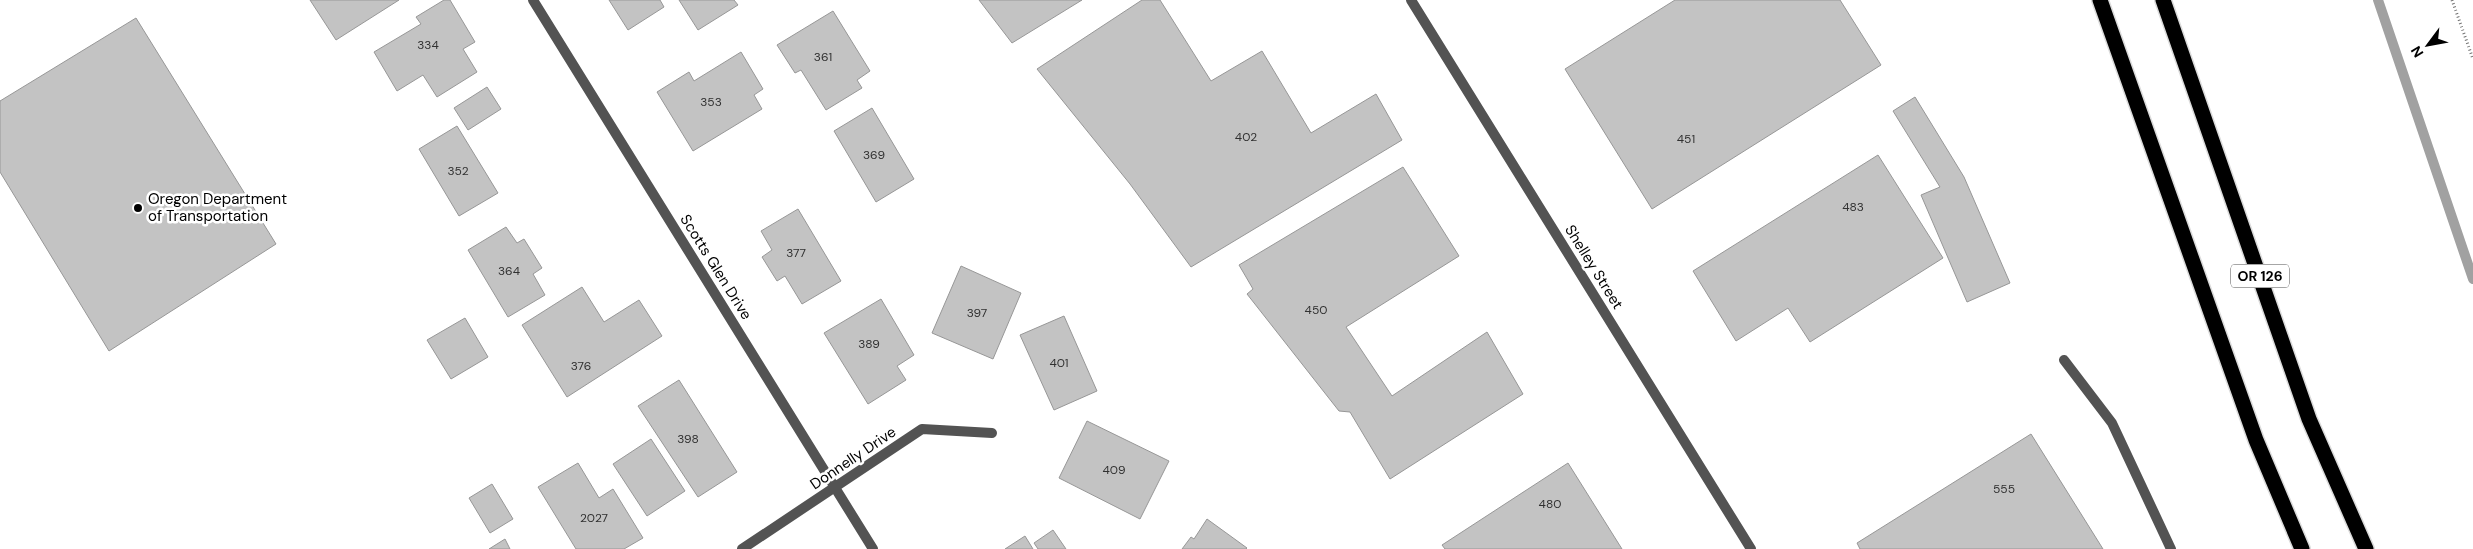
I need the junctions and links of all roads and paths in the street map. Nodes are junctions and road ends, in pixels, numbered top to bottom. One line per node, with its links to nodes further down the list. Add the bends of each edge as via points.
1 (533, 0): 9 (street, Scotts Glen Drive)
2 (1411, 0): 12 (street, Shelley Street)
3 (2100, 0): 14 (highway, via 2256,440)
4 (2163, 0): 15 (highway, OR 126, via 2309,419)
5 (2452, 0): 6 (path)
6 (2473, 59)
7 (2064, 360): 13 (street, via 2112,423)
8 (992, 433): 9 (street, Donnelly Drive, via 922,429)
9 (835, 489): 10 (street, Donnelly Drive); 11 (street, Scotts Glen Drive)
10 (742, 549)
11 (873, 549)
12 (1751, 549)
13 (2172, 549)
14 (2302, 549)
15 (2366, 549)

